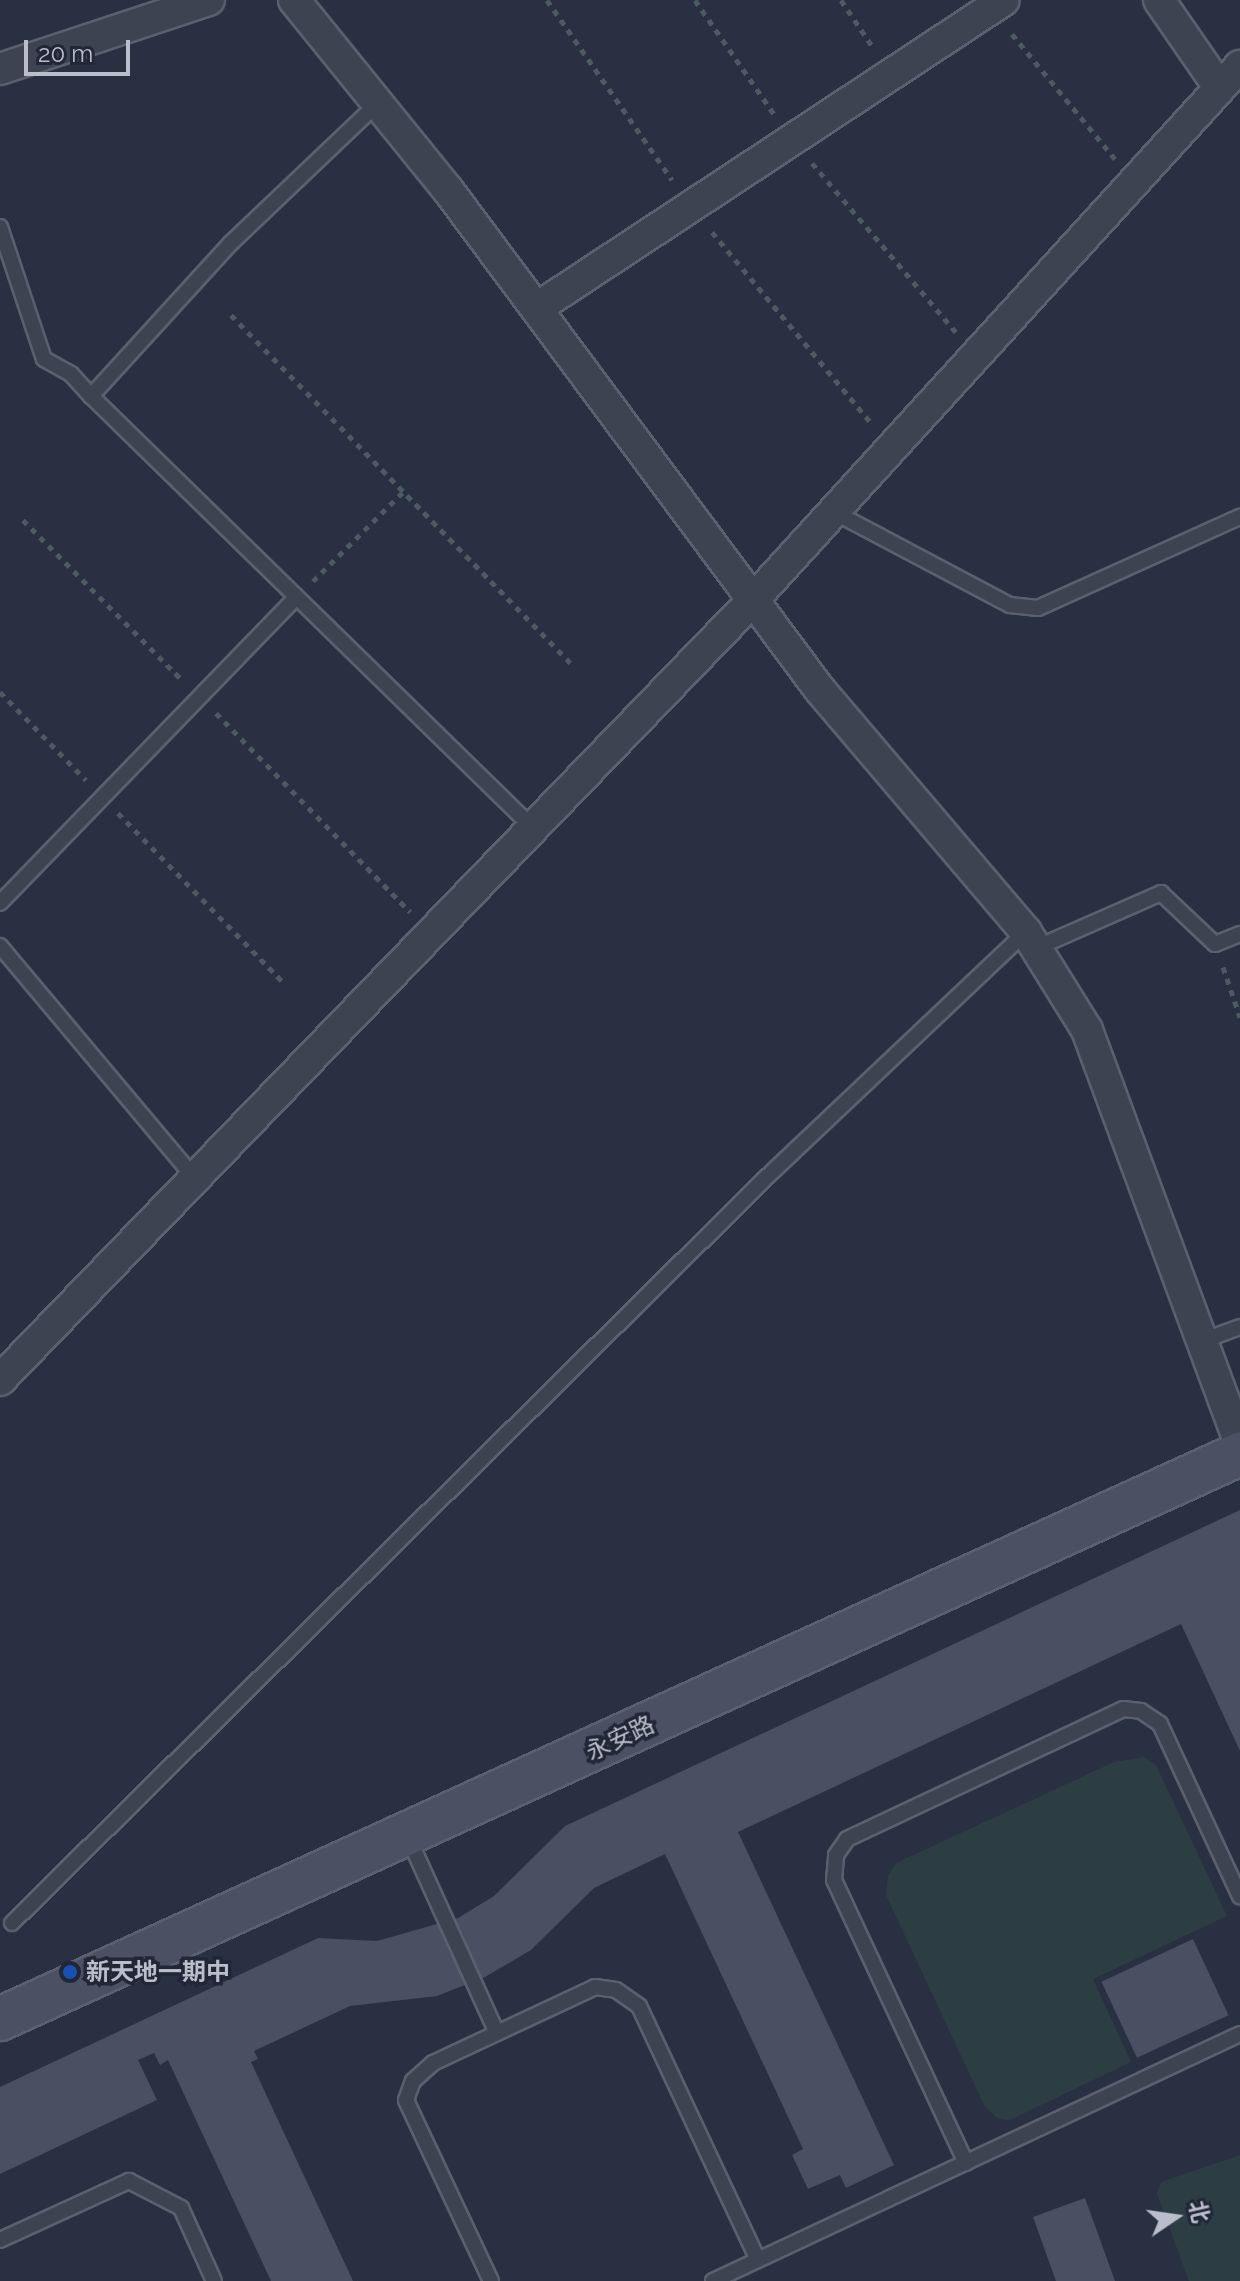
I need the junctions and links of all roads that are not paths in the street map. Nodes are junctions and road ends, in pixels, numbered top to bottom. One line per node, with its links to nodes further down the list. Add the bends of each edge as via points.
1 (209, 0): 5 (street)
2 (294, 0): 7 (street)
3 (1159, 0): 6 (street)
4 (997, 4): 9 (street)
5 (0, 69)
6 (1229, 77): 11 (street)
7 (378, 103): 9 (street); 10 (lane, via 230,244)
8 (0, 227): 10 (lane, via 44,359 71,374)
9 (537, 308): 14 (street)
10 (91, 396): 13 (lane)
11 (834, 512): 12 (lane, via 1010,605 1038,608); 14 (street)
12 (1240, 517)
13 (297, 597): 15 (lane); 16 (lane)
14 (753, 600): 15 (street); 18 (street, via 820,690)
15 (533, 828): 20 (street)
16 (0, 903)
17 (1240, 934): 18 (lane, via 1215,944 1161,893)
18 (1031, 940): 22 (street, via 1087,1030); 28 (lane, via 773,1171)
19 (0, 946): 20 (lane)
20 (194, 1177): 23 (street)
21 (1240, 1327): 22 (lane)
22 (1202, 1341): 24 (street)
23 (0, 1380)
24 (1240, 1443)
25 (1240, 1454): 26 (street, 永安路)
26 (407, 1835): 29 (street, 永安路); 30 (lane)
27 (1240, 1896): 32 (lane, via 1160,1724 1141,1711 1123,1709 847,1839 836,1855 834,1880)
28 (12, 1923)
29 (0, 2019)
30 (497, 2033): 34 (lane, via 595,1987 616,1990 639,2006); 36 (lane, via 433,2063 413,2081 406,2100)
31 (1240, 2034): 32 (lane)
32 (966, 2163): 34 (lane)
33 (0, 2240): 35 (lane, via 129,2181 181,2208)
34 (758, 2260): 37 (lane)
35 (214, 2281)
36 (491, 2281)
37 (713, 2281)

